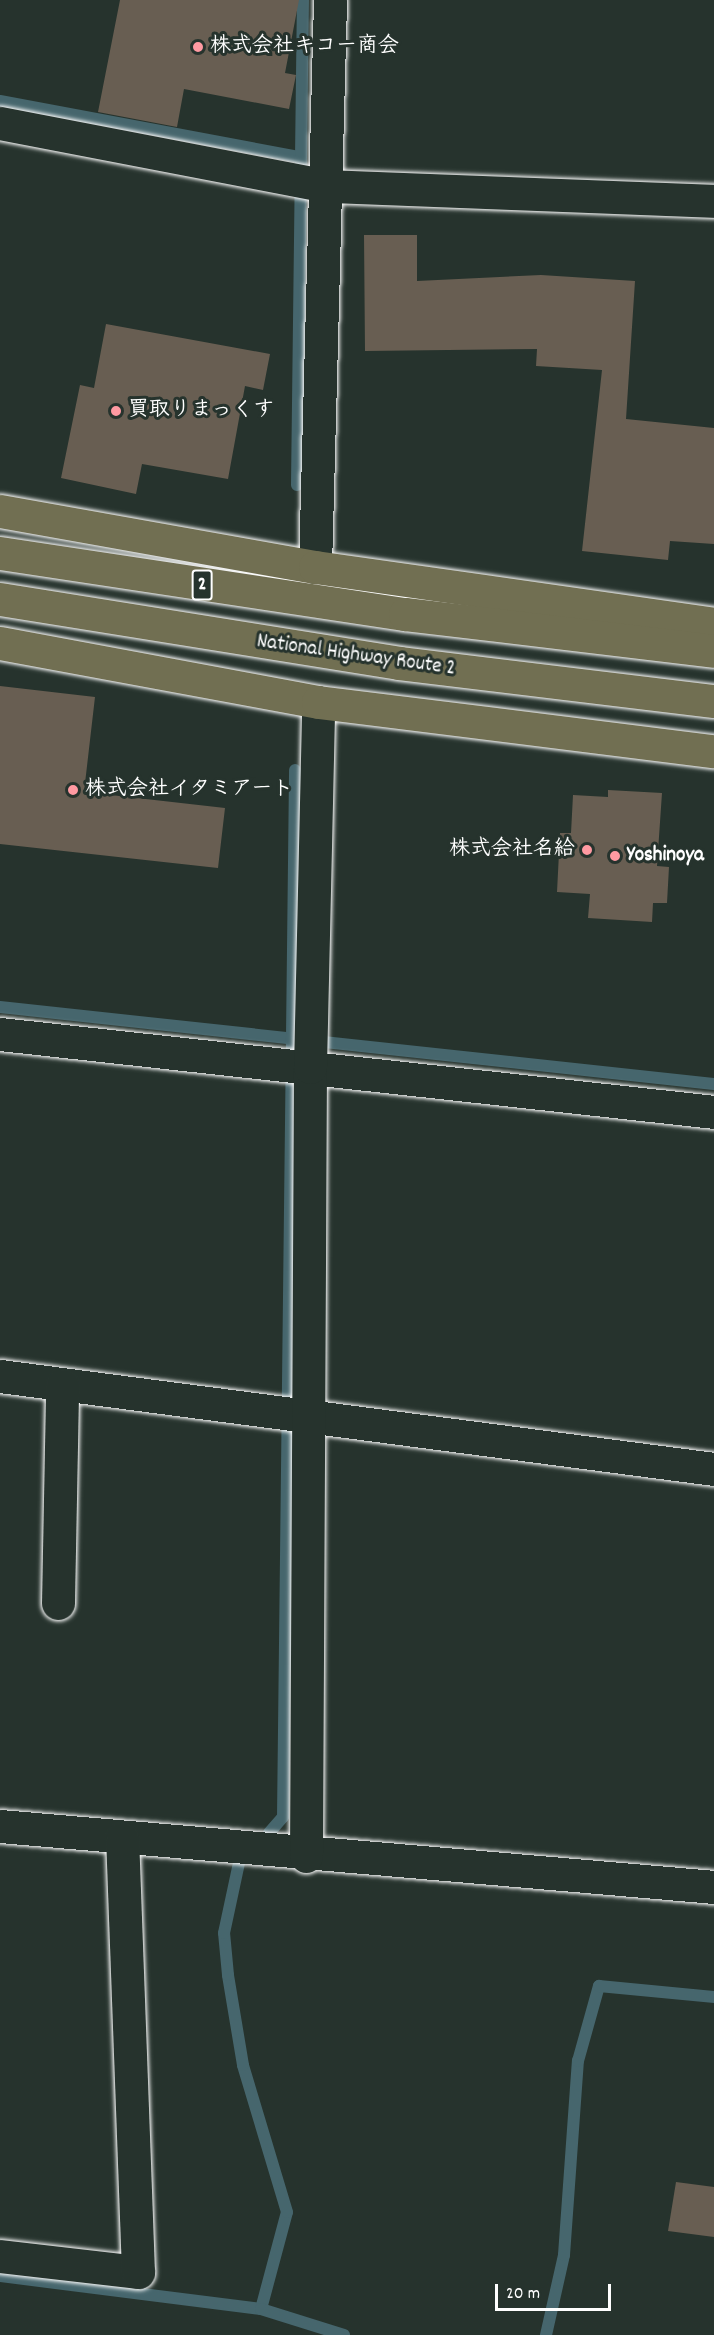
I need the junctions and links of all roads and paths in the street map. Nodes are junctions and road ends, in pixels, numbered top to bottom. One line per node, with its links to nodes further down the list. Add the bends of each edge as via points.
1 (330, 0): 3 (street)
2 (0, 123): 3 (street)
3 (309, 183): 4 (street); 7 (street)
4 (714, 201)
5 (0, 511): 7 (highway)
6 (0, 553): 11 (highway, 2, via 405,614)
7 (315, 567): 9 (highway)
8 (0, 599): 12 (highway, National Highway Route 2 / 2, via 399,663)
9 (714, 624)
10 (0, 643): 13 (highway)
11 (714, 651)
12 (714, 701)
13 (318, 702): 14 (highway); 16 (street)
14 (714, 751)
15 (0, 1034): 16 (street)
16 (303, 1056): 17 (street); 20 (street)
17 (714, 1112)
18 (0, 1376): 19 (street)
19 (62, 1385): 20 (street); 22 (street)
20 (294, 1416): 21 (street); 25 (street)
21 (714, 1469)
22 (58, 1603)
23 (0, 1826): 24 (street)
24 (122, 1838): 25 (street); 27 (street, via 138,2272)
25 (306, 1856): 26 (street)
26 (714, 1887)
27 (0, 2256)

